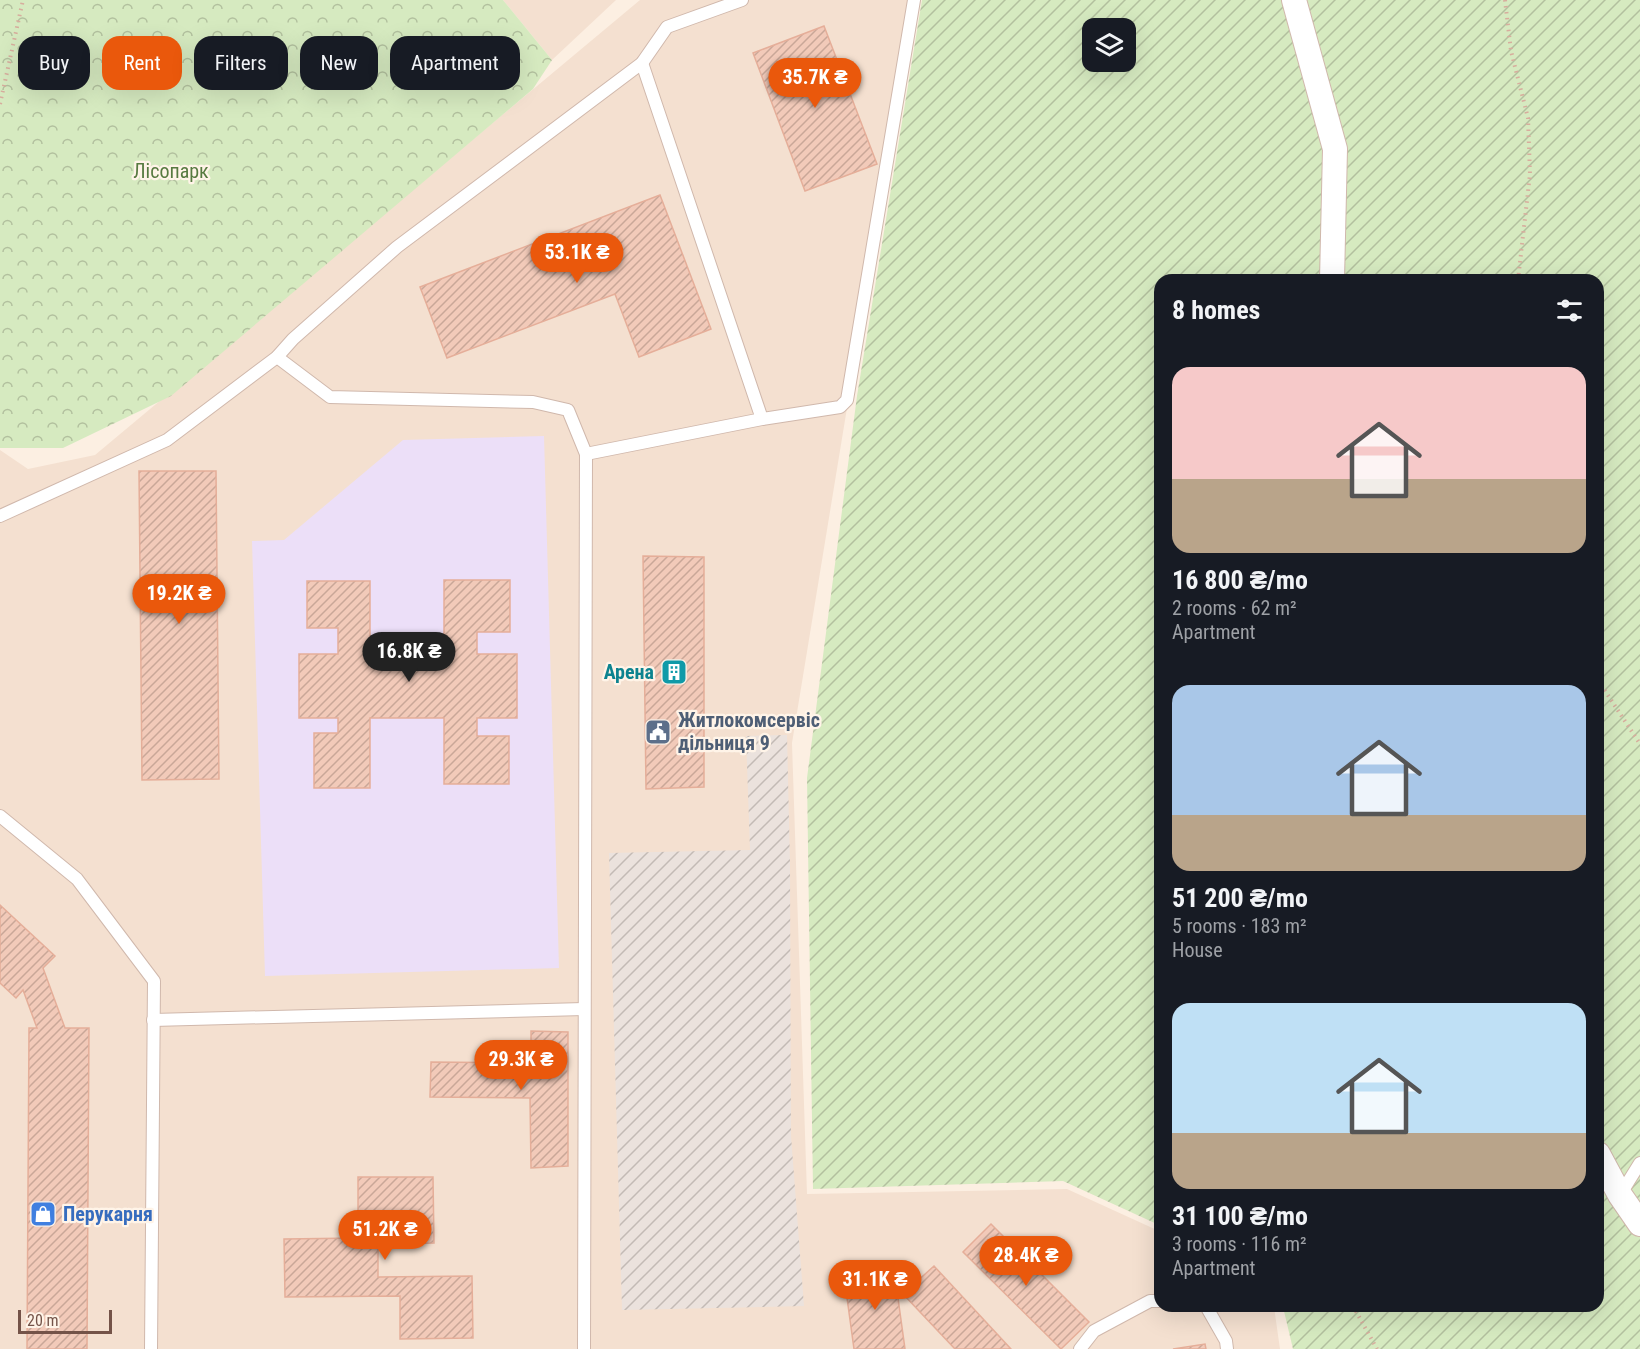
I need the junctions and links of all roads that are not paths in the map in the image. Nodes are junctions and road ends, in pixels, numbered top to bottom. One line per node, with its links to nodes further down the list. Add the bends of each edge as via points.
1 (742, 0): 4 (lane, via 667,27)
2 (914, 0): 7 (lane, via 847,400 840,407)
3 (1294, 0): 5 (street, via 1335,149)
4 (642, 63): 6 (lane, via 397,247); 7 (lane)
5 (1332, 274)
6 (277, 357): 8 (lane, via 330,397 533,402 568,410); 9 (lane, via 167,440)
7 (762, 419): 8 (lane)
8 (586, 454): 11 (lane)
9 (0, 516)
10 (0, 816): 12 (lane, via 77,879 154,981)
11 (585, 1009): 12 (lane); 20 (lane)
12 (153, 1020): 19 (lane)
13 (1640, 1163): 15 (lane)
14 (1604, 1165): 15 (street)
15 (1620, 1195): 16 (street)
16 (1640, 1224)
17 (1154, 1302): 21 (lane, via 1094,1331)
18 (1209, 1312): 22 (lane)
19 (151, 1349)
20 (584, 1349)
21 (1080, 1349)
22 (1227, 1349)

